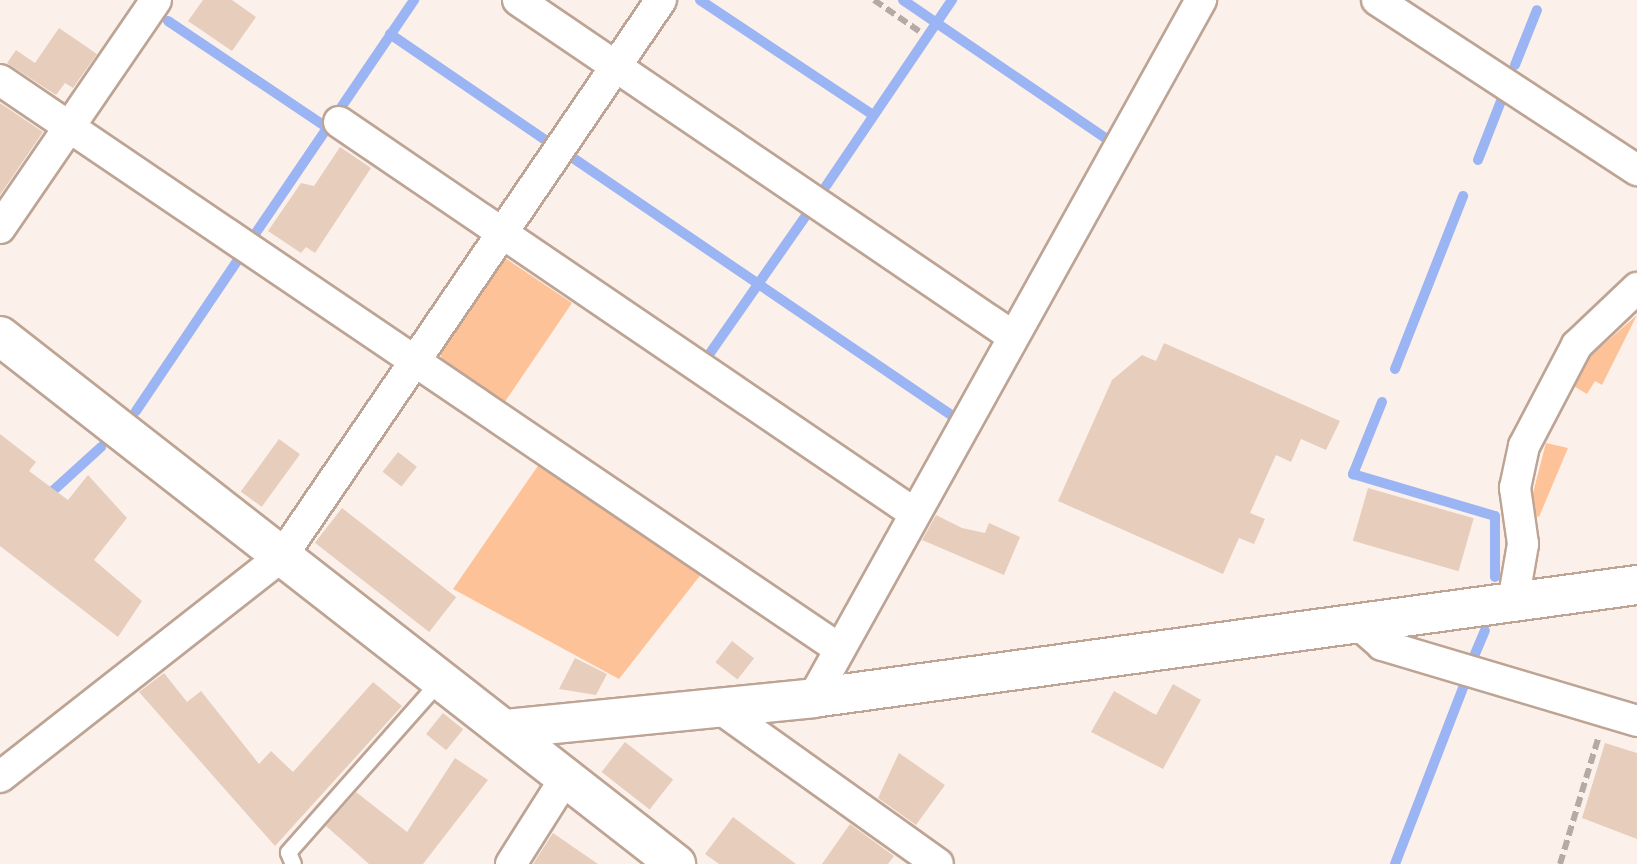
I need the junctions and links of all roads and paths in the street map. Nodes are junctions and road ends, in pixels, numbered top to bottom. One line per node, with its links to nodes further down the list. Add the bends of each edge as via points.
1 (156, 0): 11 (street)
2 (518, 0): 8 (street)
3 (661, 0): 8 (street)
4 (874, 0): 7 (path)
5 (1201, 0): 16 (street)
6 (1378, 0): 12 (street)
7 (919, 31)
8 (617, 66): 14 (street); 16 (street)
9 (0, 80): 11 (street)
10 (339, 122): 14 (street)
11 (69, 126): 13 (street); 18 (street)
12 (1637, 170)
13 (0, 228)
14 (502, 233): 18 (street); 19 (street)
15 (1637, 288): 22 (street, via 1577,345 1524,446 1514,488 1523,544)
16 (1011, 335): 19 (street)
17 (0, 336): 20 (street)
18 (415, 361): 20 (street); 24 (street)
19 (912, 512): 24 (street)
20 (282, 556): 25 (street); 31 (street)
21 (1637, 585): 22 (street)
22 (1513, 602): 23 (street)
23 (1356, 622): 26 (street); 28 (street, via 1382,645)
24 (835, 646): 26 (street)
25 (442, 680): 30 (street); 33 (lane, via 288,852)
26 (813, 698): 27 (street)
27 (718, 707): 30 (street); 36 (street)
28 (1594, 708): 29 (street); 37 (path, via 1598,746)
29 (1637, 721)
30 (505, 729): 32 (street)
31 (0, 777)
32 (566, 777): 34 (street); 35 (street)
33 (293, 864)
34 (511, 864)
35 (676, 864)
36 (938, 864)
37 (1560, 864)

